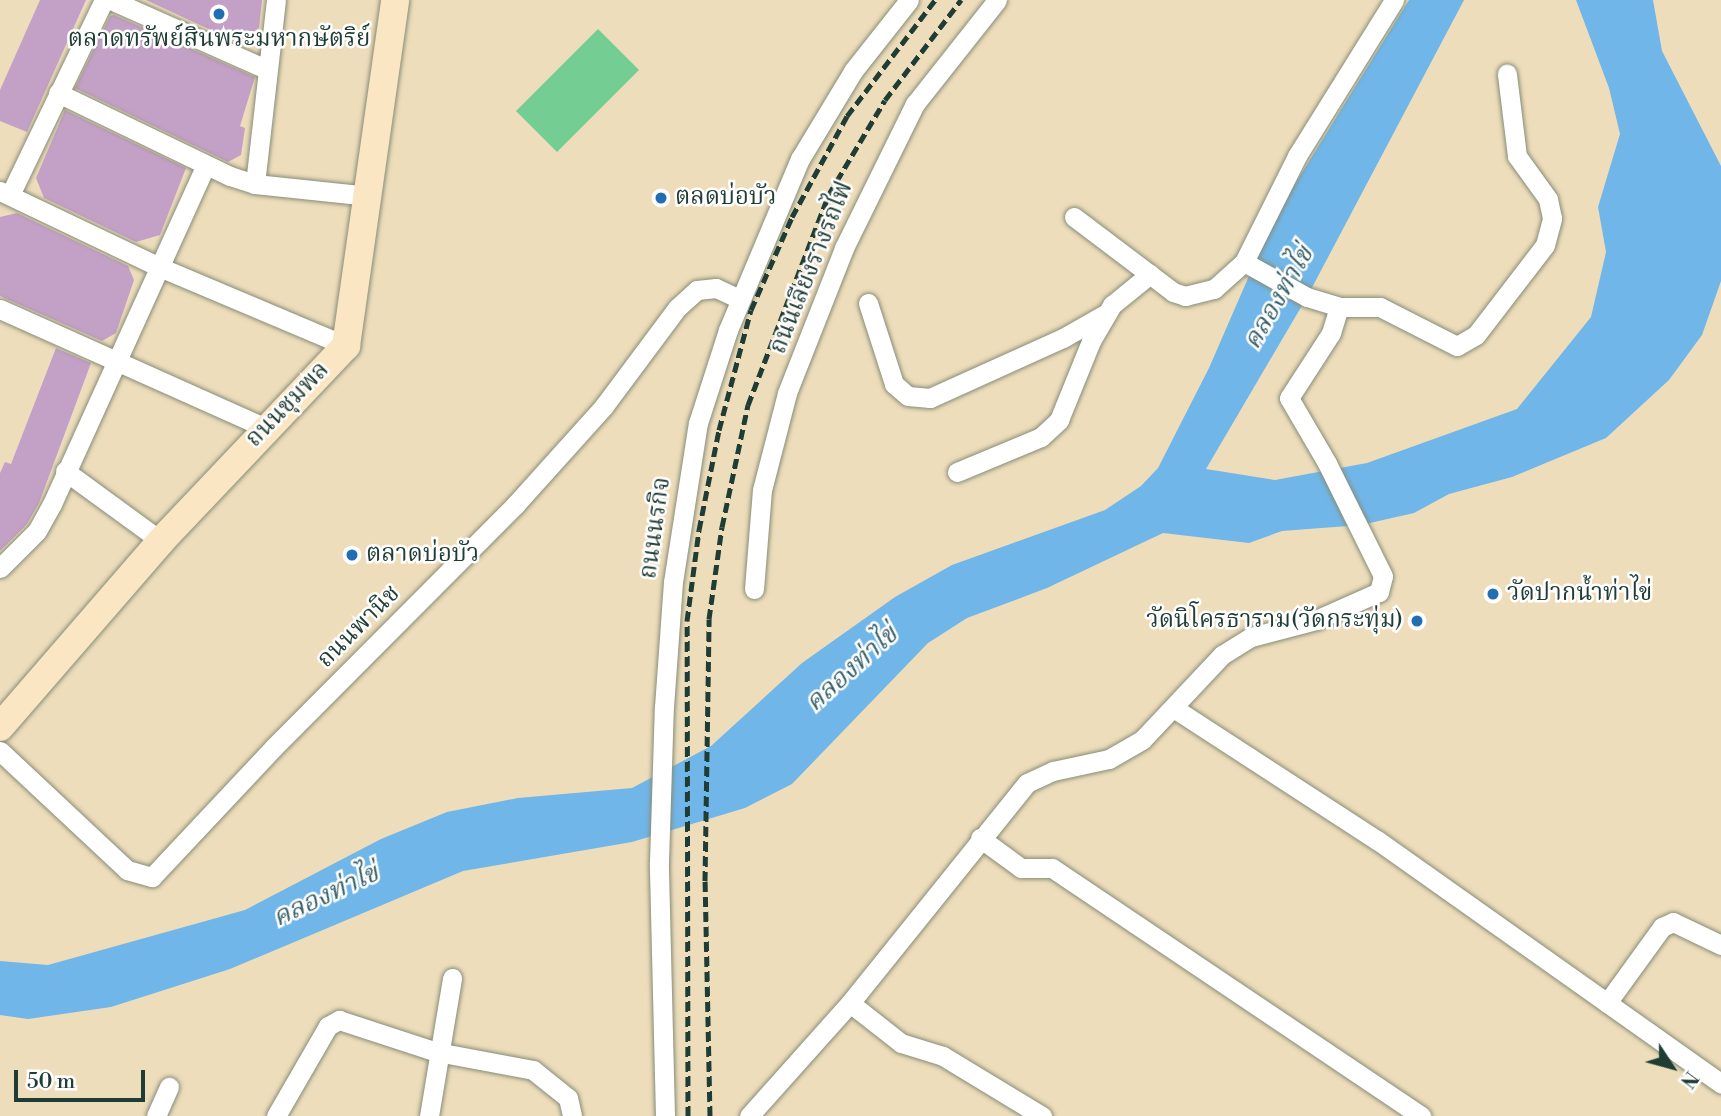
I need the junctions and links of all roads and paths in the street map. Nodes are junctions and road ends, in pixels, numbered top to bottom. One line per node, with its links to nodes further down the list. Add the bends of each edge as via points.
1 (104, 0): 10 (street)
2 (111, 0): 8 (street)
3 (276, 0): 8 (street)
4 (395, 0): 14 (main road, ถนนชุมพล)
5 (909, 0): 19 (street, ถนนนรกิจ, via 853,71 800,159)
6 (997, 0): 31 (street, ถนนเลียงรางรถไฟ, via 915,104 844,248 778,429 757,521)
7 (1394, 0): 16 (street, via 1297,156)
8 (266, 69): 12 (street)
9 (1507, 74): 21 (street, via 1517,156 1548,199 1552,218 1545,245 1476,335 1457,346 1380,307)
10 (58, 93): 11 (street); 13 (street)
11 (205, 167): 12 (street); 17 (street)
12 (255, 184): 14 (street)
13 (5, 193): 17 (street)
14 (369, 196): 24 (main road, ถนนชุมพล)
15 (1074, 218): 18 (street)
16 (1244, 263): 18 (street, via 1214,289 1185,296); 21 (street, via 1307,297)
17 (157, 266): 24 (street); 25 (street)
18 (1150, 274): 23 (street)
19 (740, 299): 34 (street, ถนนพานิช, via 716,288 697,289 677,308 604,406 515,505 152,877 127,870); 47 (street, ถนนนรกิจ, via 698,423 684,492 664,707 659,862)
20 (868, 303): 23 (street, via 894,384 908,396 929,398 1063,338)
21 (1339, 307): 32 (street, via 1331,333 1289,398 1383,576 1380,592 1316,620 1251,637 1222,655)
22 (0, 309): 25 (street)
23 (1107, 313): 28 (street, via 1059,420 1041,437)
24 (346, 346): 26 (main road, ถนนชุมพล)
25 (114, 363): 26 (street); 27 (street)
26 (266, 428): 29 (main road, ถนนชุมพล)
27 (65, 471): 29 (street); 30 (street, via 37,531)
28 (957, 472)
29 (161, 541): 33 (main road, ถนนชุมพล)
30 (0, 568)
31 (754, 589)
32 (1175, 709): 35 (street, via 1142,740 1109,759 1053,771 1027,783); 39 (street, via 1377,840)
33 (0, 727)
34 (0, 751)
35 (979, 838): 38 (street); 50 (street, via 1021,869 1052,868)
36 (1721, 945): 39 (street, via 1673,922 1662,927)
37 (452, 978): 40 (street)
38 (850, 1003): 48 (street); 49 (street, via 901,1043 943,1056)
39 (1607, 1003): 41 (street)
40 (437, 1052): 44 (street, via 339,1020 328,1026); 45 (street); 46 (street, via 533,1070 568,1098)
41 (1721, 1084)
42 (169, 1087): 43 (street)
43 (156, 1116)
44 (275, 1116)
45 (429, 1116)
46 (572, 1116)
47 (665, 1116)
48 (750, 1116)
49 (1042, 1116)
50 (1422, 1116)

